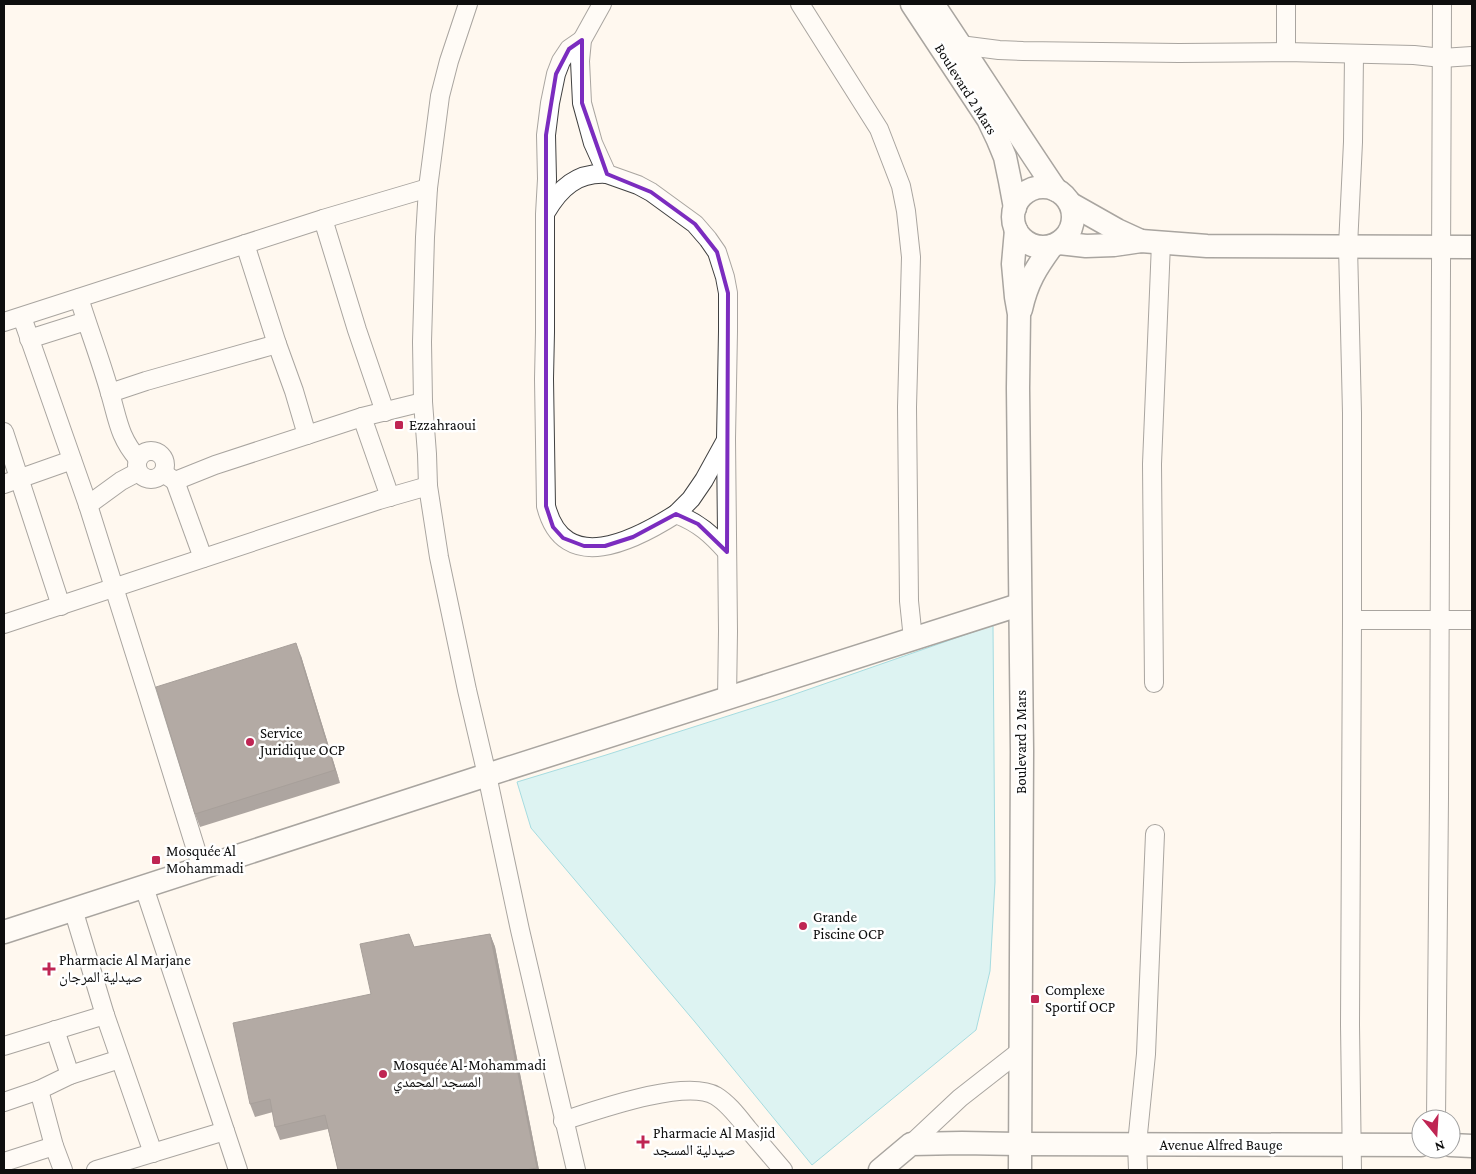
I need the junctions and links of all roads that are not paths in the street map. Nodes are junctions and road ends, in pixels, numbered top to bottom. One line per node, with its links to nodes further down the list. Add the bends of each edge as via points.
1 (468, 4): 15 (street, via 440,96)
2 (602, 4): 8 (street)
3 (800, 4): 57 (street, via 879,129 901,186 906,211 911,257 907,417 909,601)
4 (912, 4): 19 (street, Boulevard 2 Mars, via 995,133 1010,181)
5 (933, 4): 9 (street, Boulevard 2 Mars)
6 (1286, 4): 10 (street)
7 (1442, 4): 13 (street)
8 (582, 40): 14 (street, via 582,103 593,143); 17 (street, via 561,61 553,88 546,135)
9 (960, 45): 10 (street, via 1023,51); 16 (street, Boulevard 2 Mars)
10 (1286, 52): 11 (street)
11 (1354, 55): 13 (street); 23 (street, via 1354,142)
12 (1472, 56): 13 (street)
13 (1442, 58): 24 (street)
14 (607, 174): 17 (street, via 590,174 573,181 561,190); 39 (street, via 651,192 695,224 717,252 728,293)
15 (428, 188): 18 (street); 34 (street)
16 (1063, 197): 19 (street, via 1041,187 1028,191 1022,196); 20 (street, via 1117,230); 22 (street, via 1073,211 1072,226 1064,239)
17 (545, 214): 47 (street, via 545,488 549,519 563,538 595,547 633,537)
18 (323, 219): 21 (street); 35 (street)
19 (1015, 219): 22 (street, via 1020,236 1031,245 1045,247); 27 (street, Boulevard 2 Mars, via 1014,272)
20 (1151, 242): 22 (street, via 1086,246); 23 (street); 58 (street)
21 (245, 244): 26 (street); 32 (street)
22 (1055, 244): 27 (street, via 1037,266)
23 (1348, 246): 24 (street); 53 (street)
24 (1440, 247): 25 (street); 54 (street)
25 (1472, 247)
26 (79, 298): 28 (street); 29 (street)
27 (1019, 314): 51 (street, Boulevard 2 Mars)
28 (22, 317): 30 (street); 31 (street)
29 (86, 321): 31 (street); 33 (street)
30 (4, 322)
31 (30, 339): 40 (street)
32 (277, 344): 33 (street); 38 (street)
33 (110, 393): 41 (street, via 122,436)
34 (422, 402): 35 (street); 44 (street)
35 (385, 412): 36 (street)
36 (362, 417): 38 (street); 45 (street)
37 (4, 432): 43 (street)
38 (307, 435): 42 (street)
39 (726, 439): 47 (street, via 704,480); 48 (street)
40 (72, 460): 43 (street); 46 (street)
41 (138, 466): 42 (street, via 145,478); 42 (street, via 142,454 149,451 160,454); 46 (street)
42 (169, 477): 49 (street)
43 (12, 482): 52 (street)
44 (428, 486): 45 (street); 60 (street, via 439,557)
45 (390, 497): 49 (street)
46 (88, 505): 50 (street)
47 (676, 514): 48 (street, via 698,524)
48 (727, 552): 59 (street)
49 (203, 558): 50 (street)
50 (114, 588): 52 (street); 62 (street)
51 (1019, 605): 57 (street); 69 (street, Boulevard 2 Mars, via 1022,751)
52 (61, 606): 56 (street)
53 (1352, 620): 54 (street); 80 (street)
54 (1439, 620): 55 (street); 74 (street)
55 (1472, 620)
56 (4, 624)
57 (913, 639): 59 (street)
58 (1154, 683)
59 (727, 698): 60 (street)
60 (487, 775): 62 (street); 75 (street)
61 (1155, 834): 79 (street, via 1146,1054)
62 (202, 869): 63 (street)
63 (144, 887): 64 (street); 76 (street)
64 (73, 910): 65 (street); 66 (street)
65 (4, 932)
66 (105, 1015): 67 (street); 70 (street)
67 (55, 1030): 68 (street); 71 (street)
68 (4, 1046)
69 (1020, 1051): 77 (street, via 960,1098); 78 (street, Boulevard 2 Mars)
70 (120, 1059): 71 (street); 83 (street)
71 (70, 1075): 72 (street)
72 (39, 1090): 73 (street); 82 (street)
73 (4, 1102)
74 (1436, 1109)
75 (563, 1121): 88 (street); 89 (street, via 621,1103 695,1090 716,1096 735,1113)
76 (225, 1131): 83 (street); 87 (street)
77 (911, 1144): 78 (street, Avenue Alfred Bauge); 90 (street)
78 (1020, 1144): 79 (street, Avenue Alfred Bauge); 91 (street, Boulevard 2 Mars)
79 (1137, 1144): 80 (street, Avenue Alfred Bauge); 92 (street)
80 (1352, 1145): 81 (street, Avenue Alfred Bauge); 93 (street)
81 (1411, 1145)
82 (54, 1146): 84 (street); 85 (street)
83 (153, 1153): 86 (street)
84 (4, 1162)
85 (62, 1170)
86 (96, 1170)
87 (238, 1170)
88 (576, 1170)
89 (783, 1170)
90 (880, 1170)
91 (1020, 1170)
92 (1138, 1170)
93 (1352, 1170)

